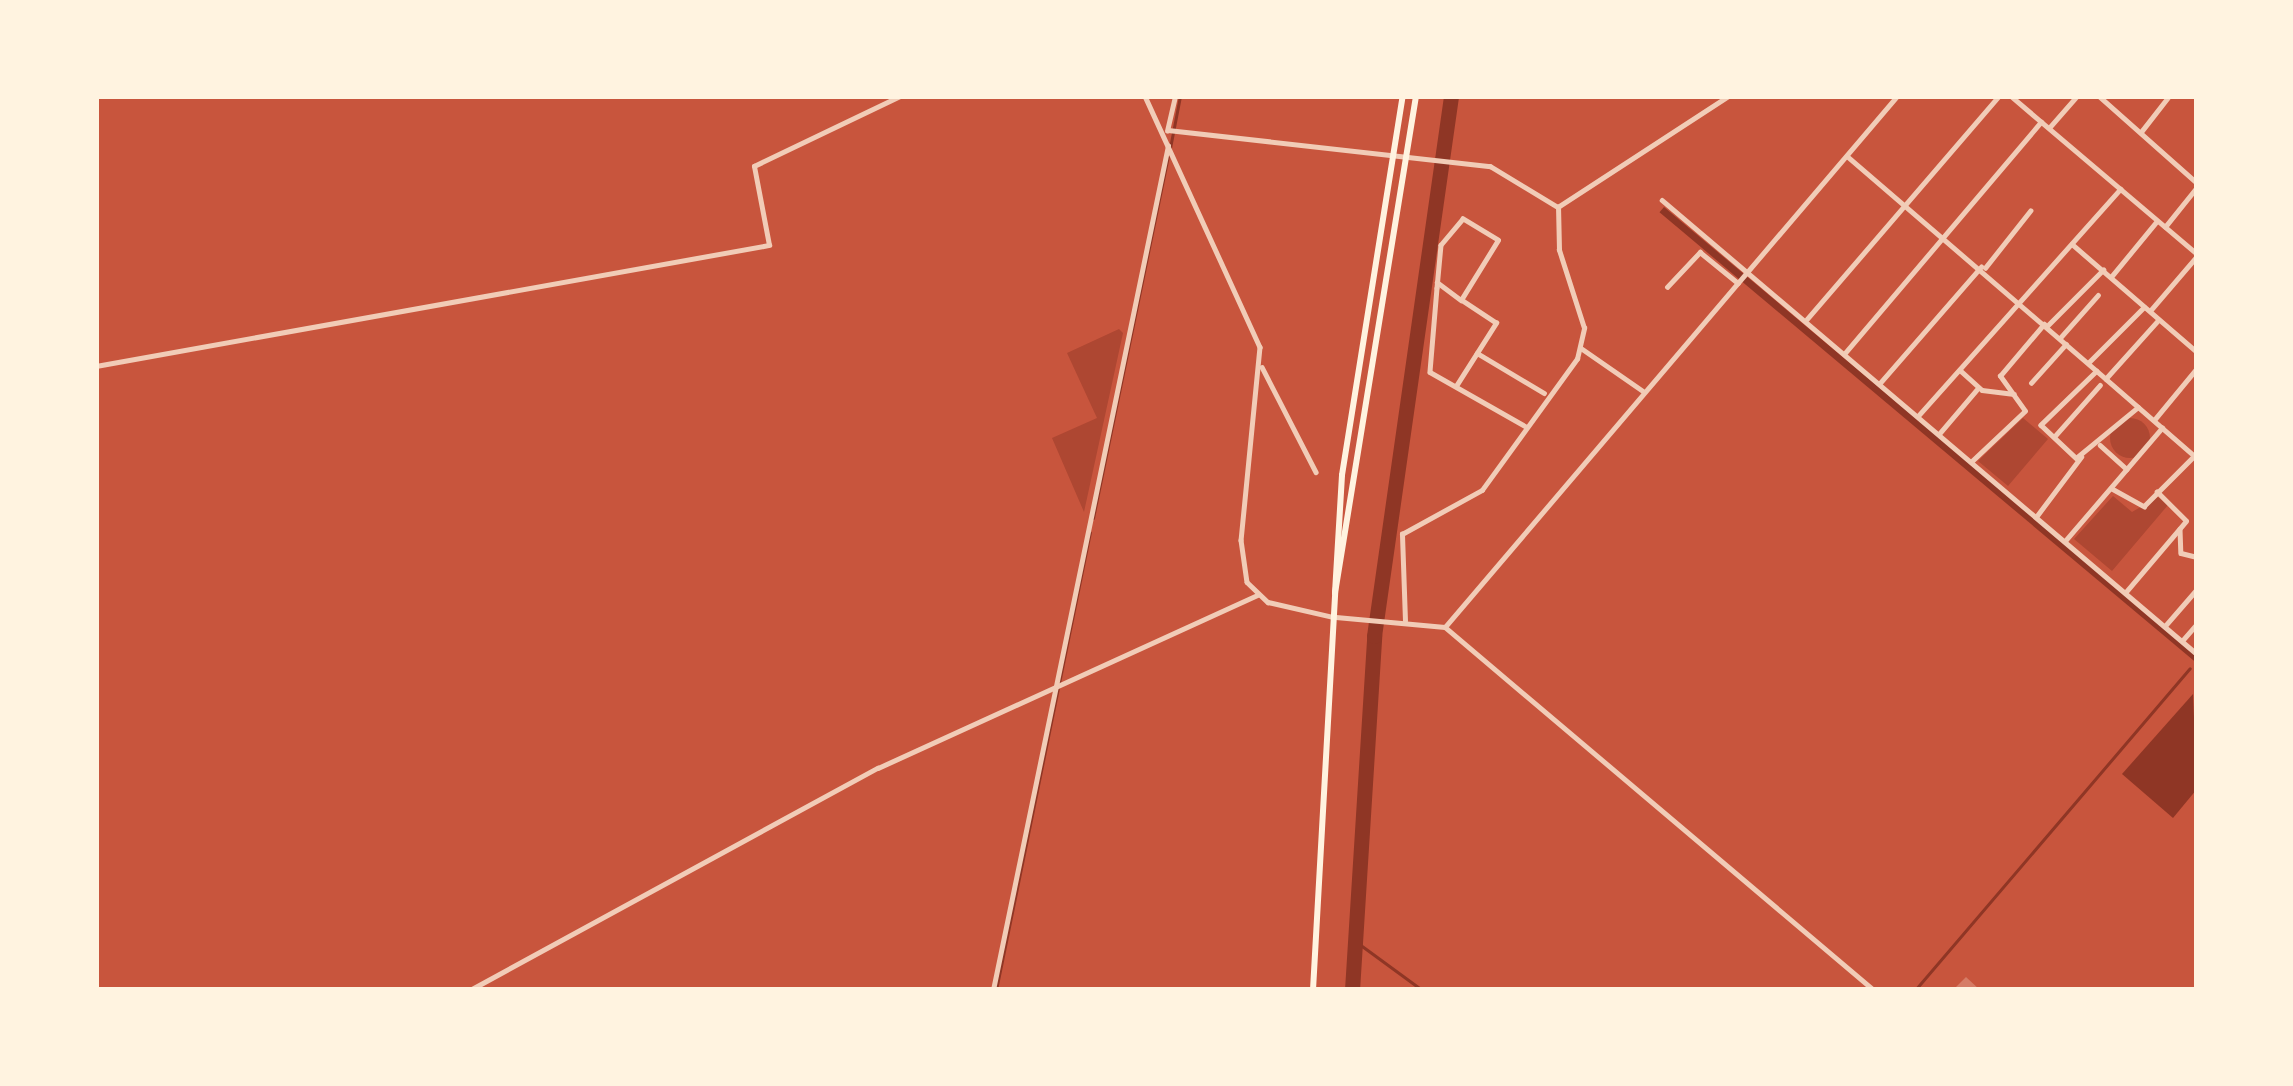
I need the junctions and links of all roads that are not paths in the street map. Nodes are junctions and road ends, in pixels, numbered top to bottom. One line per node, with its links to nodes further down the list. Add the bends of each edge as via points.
1 (900, 96): 54 (street, via 754,166 769,245)
2 (1144, 96): 15 (street)
3 (1175, 96): 15 (street)
4 (1403, 96): 18 (main road)
5 (1416, 96): 19 (main road)
6 (1728, 96): 25 (street)
7 (1897, 96): 20 (street)
8 (1999, 96): 24 (street)
9 (2012, 96): 13 (street)
10 (2077, 96): 14 (street)
11 (2098, 96): 16 (street)
12 (2169, 96): 16 (street)
13 (2041, 122): 14 (street); 29 (street)
14 (2048, 128): 22 (street)
15 (1166, 131): 17 (street); 18 (street)
16 (2141, 133): 21 (street)
17 (1168, 147): 55 (street); 99 (street)
18 (1393, 154): 19 (street); 89 (main road, via 1342,475)
19 (1406, 156): 25 (street, via 1490,166); 89 (main road)
20 (1847, 156): 24 (street); 34 (street)
21 (2197, 185): 28 (street)
22 (2120, 189): 27 (street); 30 (street)
23 (1662, 200): 34 (street)
24 (1904, 205): 29 (street); 43 (street)
25 (1558, 207): 49 (street)
26 (2030, 212): 32 (street)
27 (2157, 220): 28 (street); 35 (street)
28 (2165, 227): 31 (street)
29 (1946, 238): 32 (street); 52 (street)
30 (2072, 244): 33 (street); 41 (street)
31 (2197, 255): 42 (street)
32 (1982, 268): 41 (street); 61 (street)
33 (2102, 270): 35 (street); 45 (street)
34 (1747, 271): 37 (street); 43 (street)
35 (2111, 278): 42 (street)
36 (1437, 281): 40 (street); 40 (street, via 1441,245 1463,219 1498,240); 63 (street, via 1430,371)
37 (1739, 281): 38 (street, via 1700,252); 65 (street)
38 (1667, 287)
39 (2098, 295): 47 (street)
40 (1461, 300): 50 (street, via 1496,323)
41 (2019, 302): 45 (street); 57 (street)
42 (2146, 309): 44 (street); 53 (street)
43 (1806, 320): 52 (street)
44 (2159, 320): 48 (street); 60 (street)
45 (2045, 326): 47 (street); 59 (street)
46 (2197, 338): 48 (street)
47 (2063, 341): 53 (street); 62 (street)
48 (2190, 346): 51 (street)
49 (1581, 348): 65 (street); 67 (street)
50 (1477, 352): 63 (street); 67 (street)
51 (2197, 352)
52 (1845, 353): 61 (street)
53 (2087, 363): 58 (street)
54 (96, 366)
55 (1262, 367): 81 (street); 91 (street, via 1240,541)
56 (2197, 368): 71 (street)
57 (1960, 370): 64 (street); 70 (street)
58 (2097, 371): 60 (street); 75 (street, via 2041,425)
59 (2000, 376): 66 (street); 68 (street)
60 (2103, 382): 69 (street); 75 (street)
61 (1880, 383): 70 (street)
62 (2031, 383)
63 (1456, 386): 72 (street)
64 (1978, 387): 66 (street); 74 (street)
65 (1643, 391): 96 (street)
66 (1986, 391): 68 (street)
67 (1546, 394): 72 (street)
68 (2014, 394): 79 (street, via 2025,411)
69 (2138, 407): 71 (street); 76 (street)
70 (1918, 416): 74 (street)
71 (2154, 420): 73 (street)
72 (1526, 426): 93 (street, via 1466,505 1402,534)
73 (2162, 428): 78 (street); 80 (street)
74 (1939, 434): 79 (street)
75 (2054, 437): 77 (street)
76 (2098, 443): 77 (street); 80 (street)
77 (2080, 457): 84 (street)
78 (2196, 457): 83 (street)
79 (1972, 462): 84 (street)
80 (2127, 469): 82 (street)
81 (1316, 472)
82 (2111, 488): 83 (street, via 2134,507); 86 (street)
83 (2157, 492): 85 (street, via 2186,515)
84 (2036, 518): 86 (street)
85 (2180, 529): 87 (street, via 2181,553); 90 (street)
86 (2065, 542): 90 (street)
87 (2197, 557)
88 (2197, 589): 95 (street)
89 (1335, 592): 92 (main road)
90 (2125, 593): 95 (street)
91 (1257, 595): 92 (street); 99 (street)
92 (1333, 616): 93 (street); 102 (main road)
93 (1401, 620): 96 (street)
94 (2197, 624): 97 (street)
95 (2165, 626): 97 (street)
96 (1445, 627): 103 (street)
97 (2182, 641): 98 (street)
98 (2197, 653)
99 (1053, 693): 100 (street, via 878,768); 101 (street)
100 (470, 990)
101 (993, 990)
102 (1313, 990)
103 (1874, 990)

